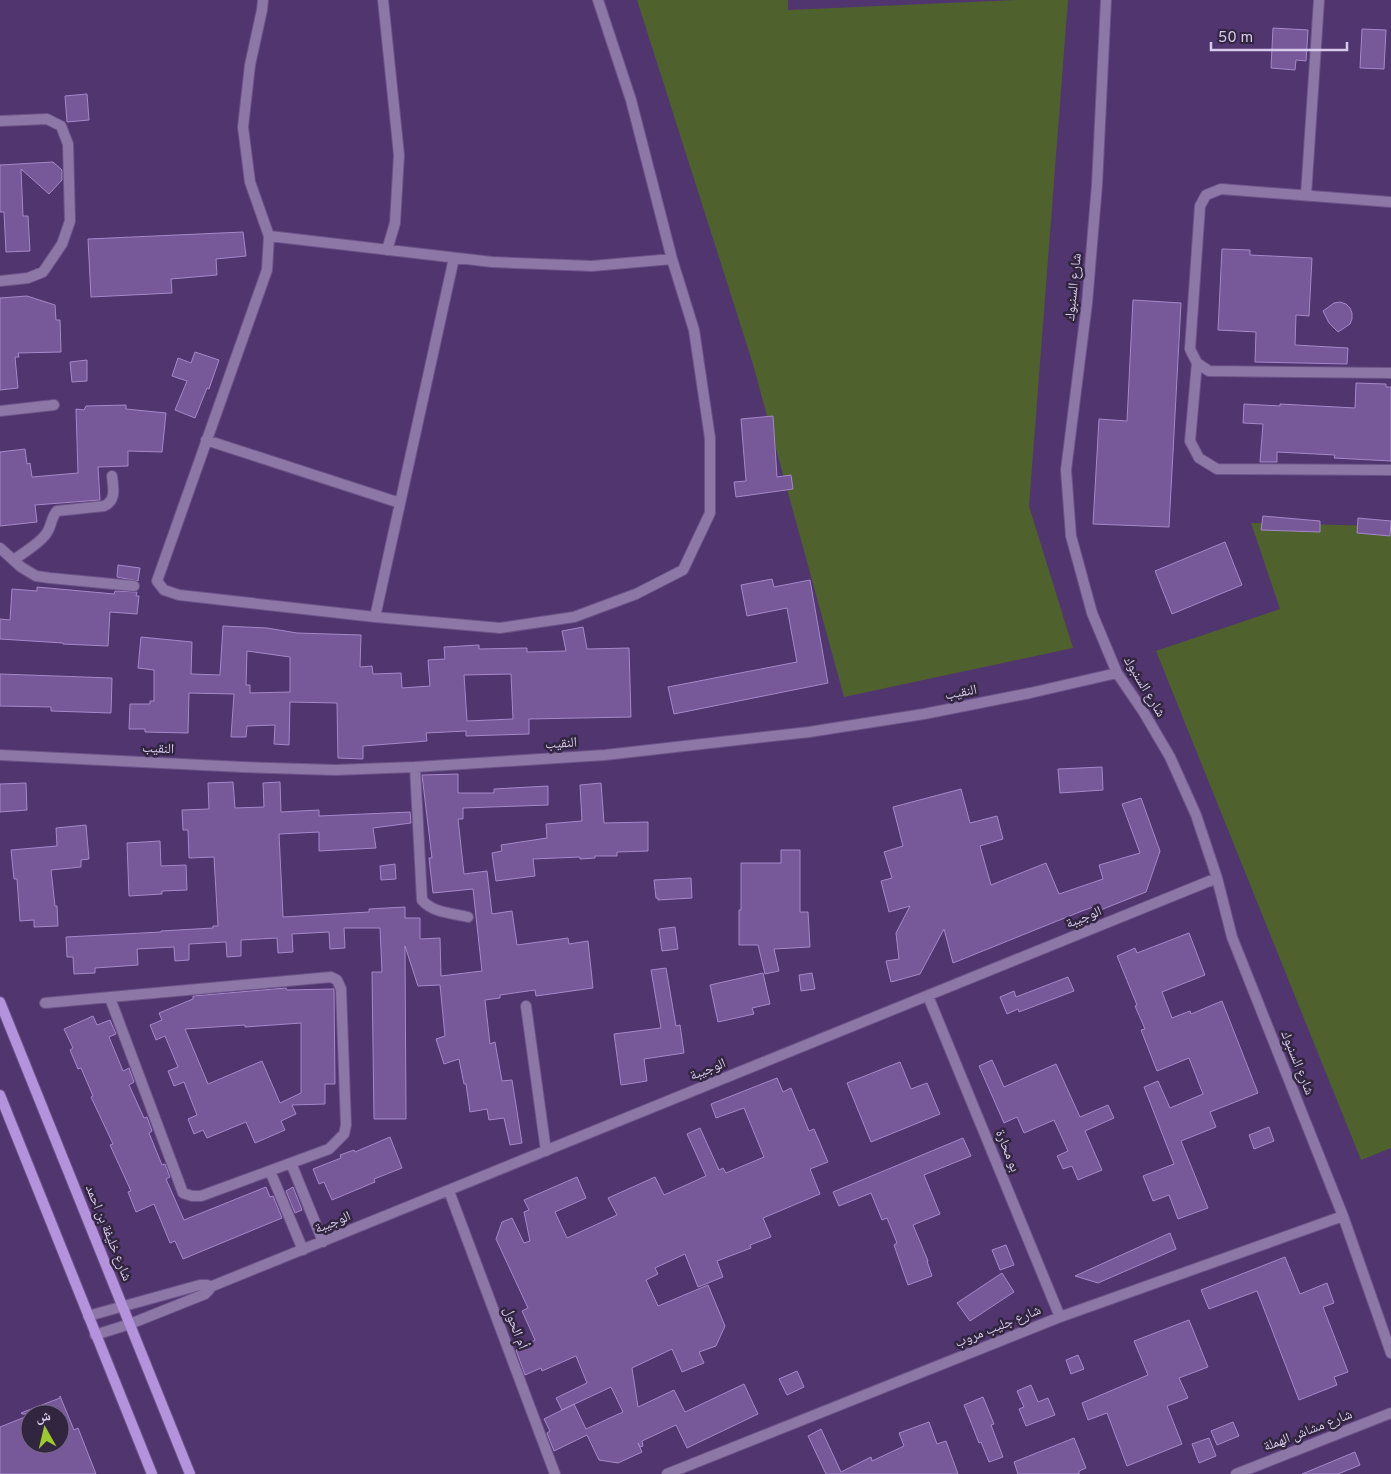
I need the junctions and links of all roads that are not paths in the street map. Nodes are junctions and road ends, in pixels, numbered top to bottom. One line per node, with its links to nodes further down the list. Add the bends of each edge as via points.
1 (263, 0): 9 (street, via 250,65 243,127 250,182)
2 (383, 0): 10 (street, via 399,155 395,223)
3 (598, 0): 12 (street, via 631,100)
4 (1106, 0): 26 (street, شارع السنبوك, via 1088,294 1066,470 1071,536 1092,613)
5 (1318, 0): 7 (street)
6 (0, 121): 13 (street, via 47,119 61,126 68,144 70,221 62,244 43,272 28,278)
7 (1306, 195): 8 (street); 14 (street, via 1221,189 1206,195 1200,206 1190,349)
8 (1391, 202)
9 (270, 236): 10 (street); 18 (street, via 267,270)
10 (388, 250): 11 (street)
11 (454, 258): 12 (street, via 592,266); 21 (street)
12 (672, 259): 25 (street, via 694,330 710,438 710,513 683,570 636,594 574,617 500,628)
13 (0, 281)
14 (1197, 363): 15 (street, via 1209,370); 19 (street, via 1190,440 1199,458 1217,468)
15 (1391, 373)
16 (54, 405): 17 (street)
17 (0, 411)
18 (206, 440): 21 (street); 25 (street, via 157,581 164,590 179,595)
19 (1391, 470)
20 (112, 476): 23 (street, via 114,495 108,504 57,511 43,537)
21 (400, 503): 25 (street)
22 (0, 548): 23 (street)
23 (14, 560): 24 (street, via 36,576)
24 (134, 586)
25 (374, 617)
26 (1117, 673): 28 (street, النقيب, via 924,714 809,732 605,755); 29 (street, شارع السنبوك, via 1170,757 1196,815)
27 (0, 755): 28 (street, النقيب, via 334,770)
28 (415, 767): 30 (street, via 422,900 437,910)
29 (1217, 878): 31 (street, الوجيبة); 41 (street, شارع السنبوك, via 1232,937)
30 (468, 917)
31 (928, 996): 37 (street, الوجيبة); 47 (street, بو محارة)
32 (110, 998): 34 (street); 38 (street, via 331,977 337,980 341,989 344,1134 329,1149); 39 (street, via 183,1193 201,1196)
33 (0, 1002): 45 (street, شارع خليفة بن احمد)
34 (45, 1004)
35 (526, 1006): 37 (street)
36 (0, 1095): 46 (street)
37 (546, 1151): 40 (street, الوجيبة)
38 (290, 1163): 39 (street); 42 (street)
39 (270, 1171): 43 (street)
40 (449, 1191): 42 (street, الوجيبة); 54 (street, أم الحول)
41 (1343, 1216): 47 (street, شارع جليب مروب); 50 (street, شارع السنبوك)
42 (323, 1242): 43 (street, الوجيبة)
43 (303, 1250): 44 (street, الوجيبة)
44 (210, 1287): 45 (street, via 203,1284); 48 (street, via 205,1294)
45 (122, 1306): 46 (street); 48 (street, شارع خليفة بن احمد)
46 (88, 1316): 49 (street)
47 (1060, 1317): 55 (street, شارع جليب مروب)
48 (130, 1324): 49 (street); 53 (street, شارع خليفة بن احمد)
49 (95, 1336): 52 (street)
50 (1391, 1353)
51 (1391, 1413): 56 (street, شارع مشاش الهملة)
52 (152, 1474)
53 (190, 1474)
54 (555, 1474)
55 (667, 1474)
56 (1236, 1474)

